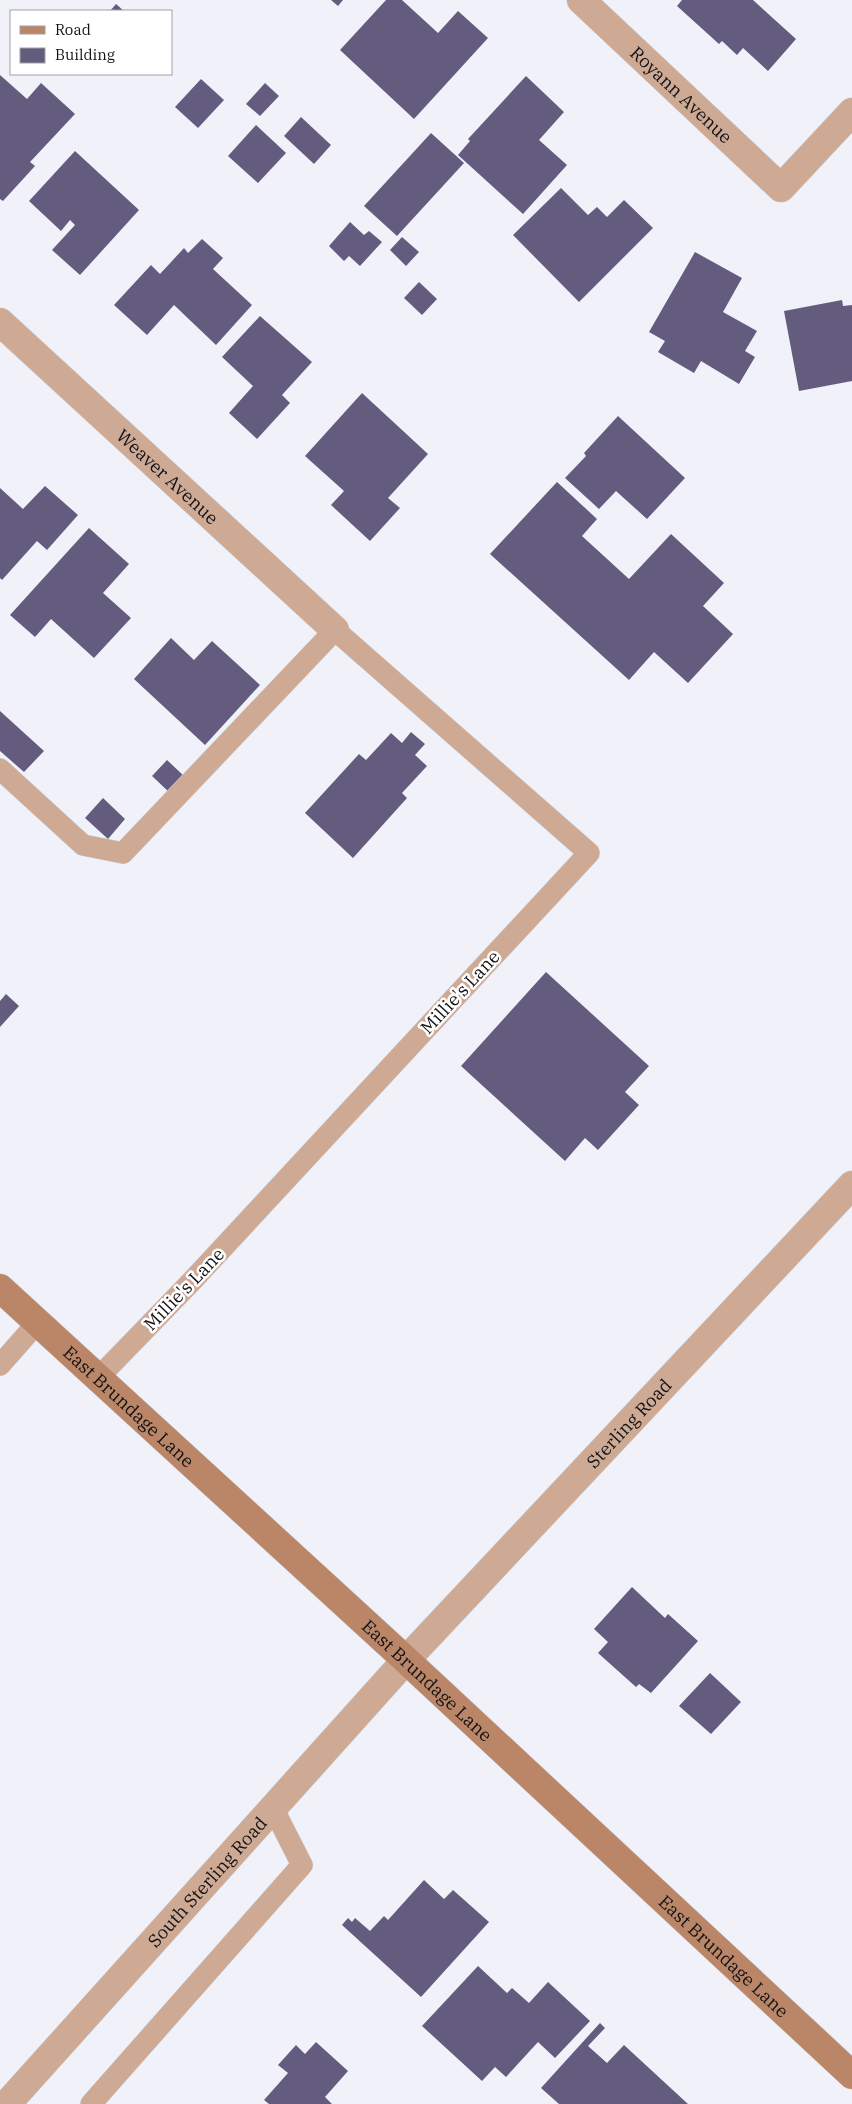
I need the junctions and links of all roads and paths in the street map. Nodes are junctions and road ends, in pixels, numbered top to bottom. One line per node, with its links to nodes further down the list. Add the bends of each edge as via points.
1 (581, 0): 2 (street, Royann Avenue, via 781,188)
2 (852, 112)
3 (0, 322): 4 (street, Weaver Avenue)
4 (334, 630): 5 (lane, via 123,853 83,846); 10 (lane, Millie's Lane, via 589,853)
5 (0, 769)
6 (852, 1185): 11 (street, Sterling Road)
7 (0, 1288): 8 (main road, East Brundage Lane)
8 (38, 1322): 9 (lane); 10 (main road, East Brundage Lane)
9 (0, 1365)
10 (98, 1378): 11 (main road, East Brundage Lane)
11 (406, 1660): 12 (street, South Sterling Road); 13 (main road, East Brundage Lane)
12 (273, 1808): 14 (street, South Sterling Road); 15 (lane, via 302,1865)
13 (852, 2074)
14 (6, 2104)
15 (91, 2104)

